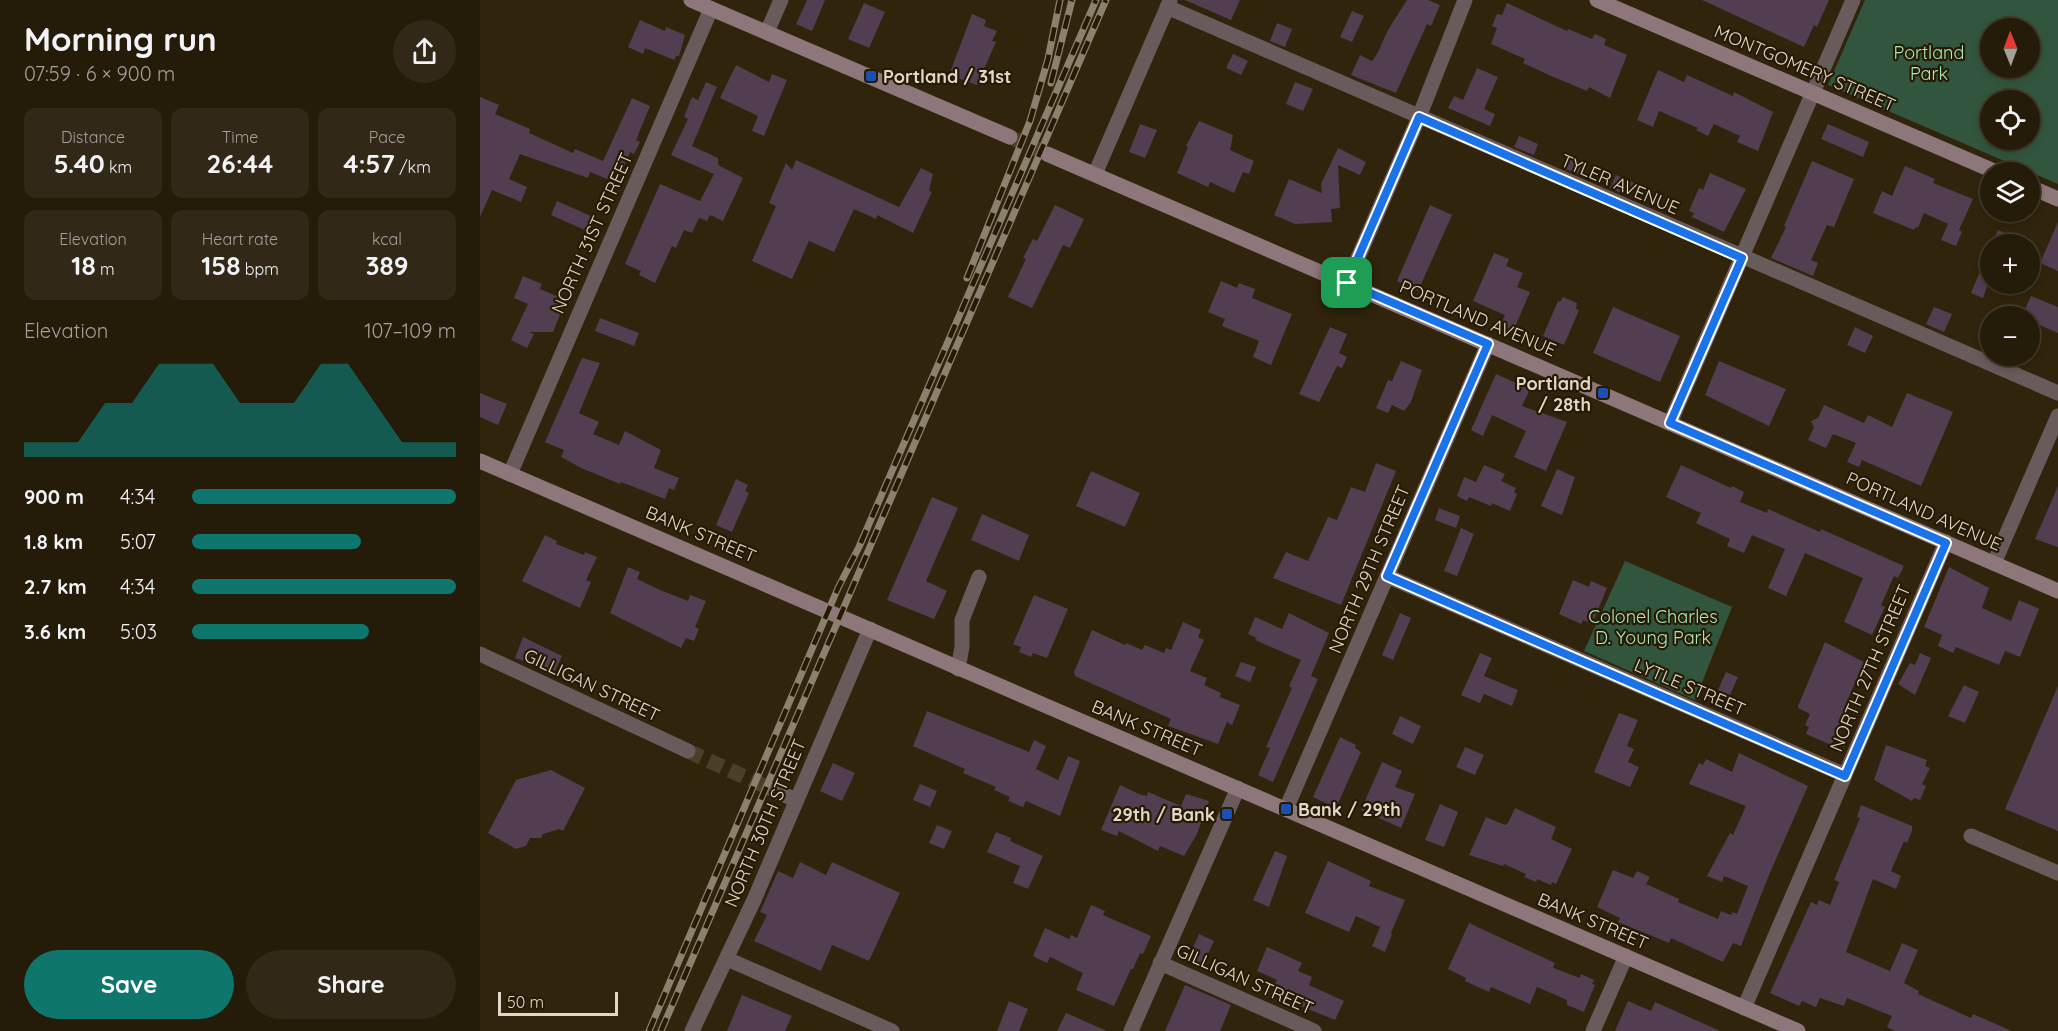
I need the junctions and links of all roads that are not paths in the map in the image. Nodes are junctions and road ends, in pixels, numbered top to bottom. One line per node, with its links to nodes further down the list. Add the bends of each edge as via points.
1 (692, 0): 7 (street)
2 (781, 0): 8 (street)
3 (1465, 0): 10 (street)
4 (1598, 0): 9 (street, MONTGOMERY STREET)
5 (1853, 0): 9 (street)
6 (1169, 4): 10 (street, TYLER AVENUE); 14 (street)
7 (711, 9): 8 (street); 24 (street, NORTH 31ST STREET)
8 (767, 32): 11 (street)
9 (1813, 93): 13 (street, MONTGOMERY STREET); 17 (street)
10 (1419, 117): 17 (street, TYLER AVENUE); 18 (street)
11 (1010, 137)
12 (1047, 154): 14 (street, PORTLAND AVENUE)
13 (1980, 165)
14 (1095, 174): 18 (street, PORTLAND AVENUE)
15 (2040, 191): 16 (street)
16 (2058, 199)
17 (1742, 258): 20 (street, TYLER AVENUE); 22 (street)
18 (1347, 283): 19 (street, PORTLAND AVENUE)
19 (1488, 344): 22 (street, PORTLAND AVENUE); 27 (street, NORTH 29TH STREET)
20 (2058, 393)
21 (2058, 416): 26 (street)
22 (1670, 423): 25 (street, PORTLAND AVENUE)
23 (480, 461): 24 (street, BANK STREET)
24 (510, 474): 30 (street, BANK STREET)
25 (1946, 543): 26 (street, PORTLAND AVENUE); 34 (street, NORTH 27TH STREET)
26 (1994, 563): 29 (street, PORTLAND AVENUE)
27 (1387, 576): 34 (street, LYTLE STREET); 38 (street, NORTH 29TH STREET)
28 (979, 577): 32 (street, via 962,620)
29 (2058, 591)
30 (870, 629): 32 (street, BANK STREET); 37 (street, NORTH 30TH STREET)
31 (480, 654): 33 (street, GILLIGAN STREET)
32 (958, 669): 35 (street, BANK STREET)
33 (688, 751)
34 (1845, 776): 44 (street, NORTH 27TH STREET)
35 (1238, 789): 38 (street, BANK STREET); 43 (street)
36 (773, 790): 37 (street)
37 (796, 801): 42 (street, NORTH 30TH STREET)
38 (1286, 809): 41 (street, BANK STREET)
39 (1971, 836): 40 (street)
40 (2058, 873)
41 (1626, 956): 44 (street, BANK STREET); 49 (street)
42 (727, 959): 45 (street, NORTH 30TH STREET); 46 (street)
43 (1160, 963): 47 (street); 48 (street, GILLIGAN STREET)
44 (1744, 1008): 50 (street, BANK STREET)
45 (692, 1031)
46 (892, 1031)
47 (1131, 1031)
48 (1314, 1031)
49 (1593, 1031)
50 (1798, 1031)

